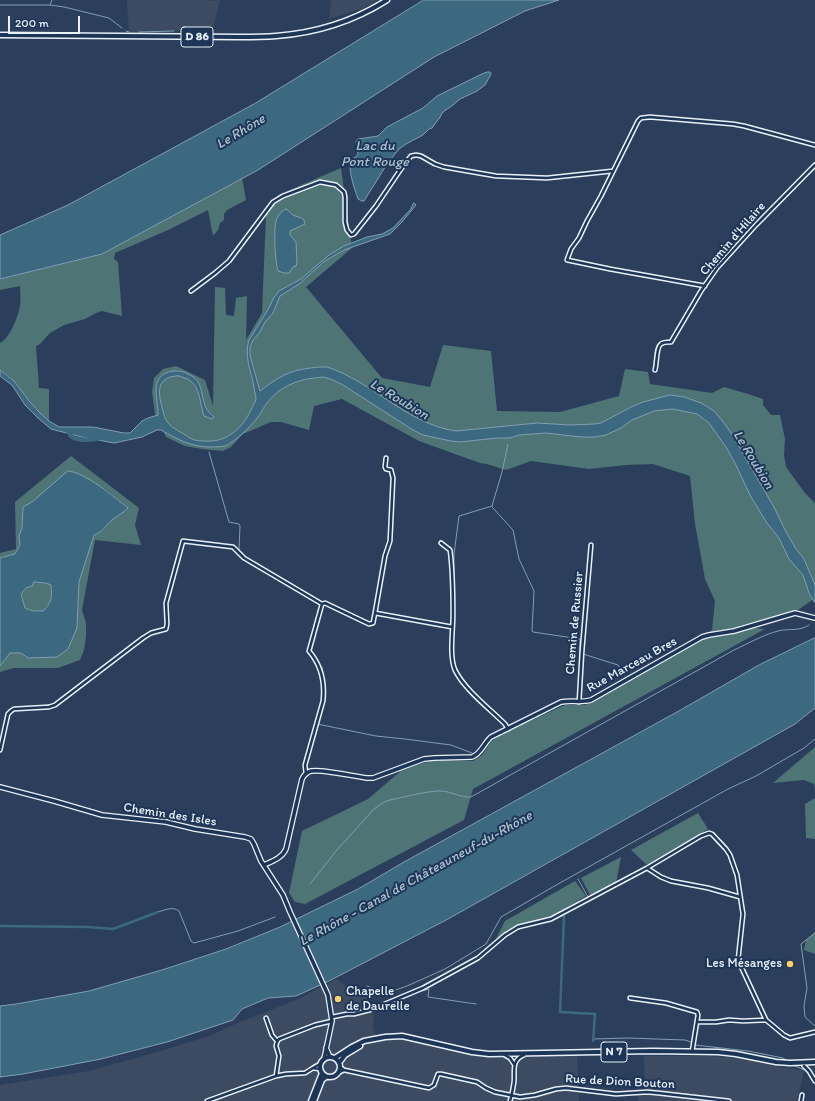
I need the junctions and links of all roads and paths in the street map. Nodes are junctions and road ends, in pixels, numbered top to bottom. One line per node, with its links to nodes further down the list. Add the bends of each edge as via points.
1 (387, 0): 2 (main road, D 86, via 338,24 318,30 276,36)
2 (0, 35)
3 (815, 145): 5 (street, via 733,124 641,118)
4 (815, 165): 6 (street, Chemin d'Hilaire, via 729,254)
5 (613, 171): 6 (street, via 567,260); 7 (street, via 548,178 489,176 444,167 421,156 411,156 376,206 354,234 350,235 345,222 344,192 336,185 320,182 273,202 229,261)
6 (705, 286): 8 (street, Chemin d'Hilaire, via 671,342 659,346)
7 (191, 292)
8 (655, 370)
9 (386, 458): 13 (street, via 385,467 393,474 390,541)
10 (441, 543): 15 (street, via 450,550)
11 (591, 545): 16 (street, Chemin de Russier)
12 (323, 604): 13 (street, via 370,624 374,622); 18 (street, via 244,558 233,547 183,541 166,603 166,629 143,638 55,705 11,711 8,714); 19 (street, via 309,651 317,662 324,693 307,755)
13 (375, 613): 15 (street)
14 (815, 618): 16 (street, Rue Marceau Bres, via 795,613 734,631 709,635 591,700)
15 (452, 627): 17 (street, via 454,669 473,694)
16 (579, 702): 17 (street, Rue Marceau Bres, via 561,702)
17 (508, 729): 19 (street, Rue Marceau Bres, via 491,737 479,753 472,757 424,759 373,778 319,771)
18 (0, 750)
19 (306, 774): 21 (street, via 302,779 284,854)
20 (0, 787): 21 (street, Chemin des Isles, via 102,815 166,822 245,837 251,839)
21 (264, 865): 26 (street, Chemin des Isles, via 283,894 325,988)
22 (647, 868): 23 (street, via 671,881); 23 (street, via 709,833 730,855 737,875); 26 (street, via 551,920 518,927 478,958 423,988 373,1009)
23 (740, 897): 27 (street, via 742,919 738,960)
24 (630, 998): 28 (street, via 694,1010 698,1015)
25 (266, 1018): 31 (street, via 272,1035)
26 (332, 1019): 31 (street); 32 (street)
27 (766, 1020): 28 (street); 29 (street, via 790,1038)
28 (697, 1022): 33 (street)
29 (815, 1032)
30 (385, 1037): 34 (main road, N 7, via 409,1037 472,1052); 37 (main road, N 7, via 364,1041); 41 (main road, N 7, via 358,1046 345,1056)
31 (278, 1041): 47 (street)
32 (326, 1046): 36 (street); 38 (street)
33 (692, 1052): 35 (main road, N 7); 39 (main road, N 7, via 718,1052 783,1062)
34 (502, 1054): 35 (main road, N 7); 40 (street, via 510,1058)
35 (528, 1054): 40 (street, via 522,1055)
36 (330, 1057): 37 (main road); 38 (main road)
37 (335, 1058): 41 (main road)
38 (324, 1059): 42 (main road)
39 (815, 1062)
40 (514, 1064): 51 (street)
41 (339, 1065): 44 (street); 46 (main road)
42 (320, 1066): 45 (main road); 47 (street, via 304,1073)
43 (804, 1066): 49 (street)
44 (344, 1070): 46 (street); 51 (street, Rue de Dion Bouton, via 429,1088 434,1085 438,1074 441,1074 477,1082 495,1092)
45 (322, 1073): 48 (main road); 53 (main road)
46 (338, 1073): 48 (main road)
47 (276, 1076): 52 (street)
48 (326, 1077): 54 (main road, via 322,1080)
49 (815, 1081)
50 (802, 1095): 57 (street)
51 (511, 1096): 55 (street); 56 (street, Rue de Dion Bouton, via 526,1097 556,1088 566,1088 616,1094 647,1092)
52 (207, 1101)
53 (311, 1101)
54 (314, 1101)
55 (510, 1101)
56 (729, 1101)
57 (801, 1101)

